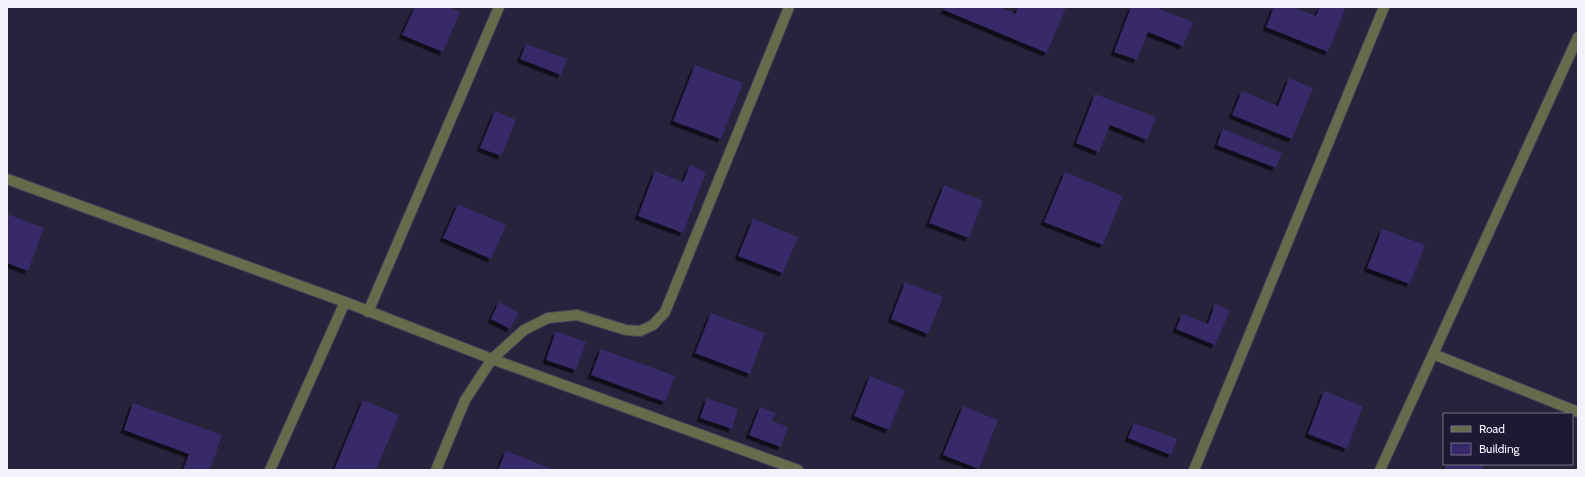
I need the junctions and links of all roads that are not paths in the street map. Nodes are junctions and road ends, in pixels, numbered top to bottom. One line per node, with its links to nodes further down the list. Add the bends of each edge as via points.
1 (499, 7): 7 (street)
2 (789, 7): 9 (street, via 665,312 653,324 640,330 626,330 577,314 548,318 524,330)
3 (1384, 7): 14 (street)
4 (1578, 37): 8 (street)
5 (7, 179): 6 (street)
6 (345, 302): 7 (street); 11 (street)
7 (368, 312): 9 (street)
8 (1433, 354): 10 (street); 15 (street)
9 (492, 359): 12 (street, via 465,400); 13 (street)
10 (1578, 412)
11 (270, 470)
12 (436, 470)
13 (798, 470)
14 (1194, 470)
15 (1380, 470)

